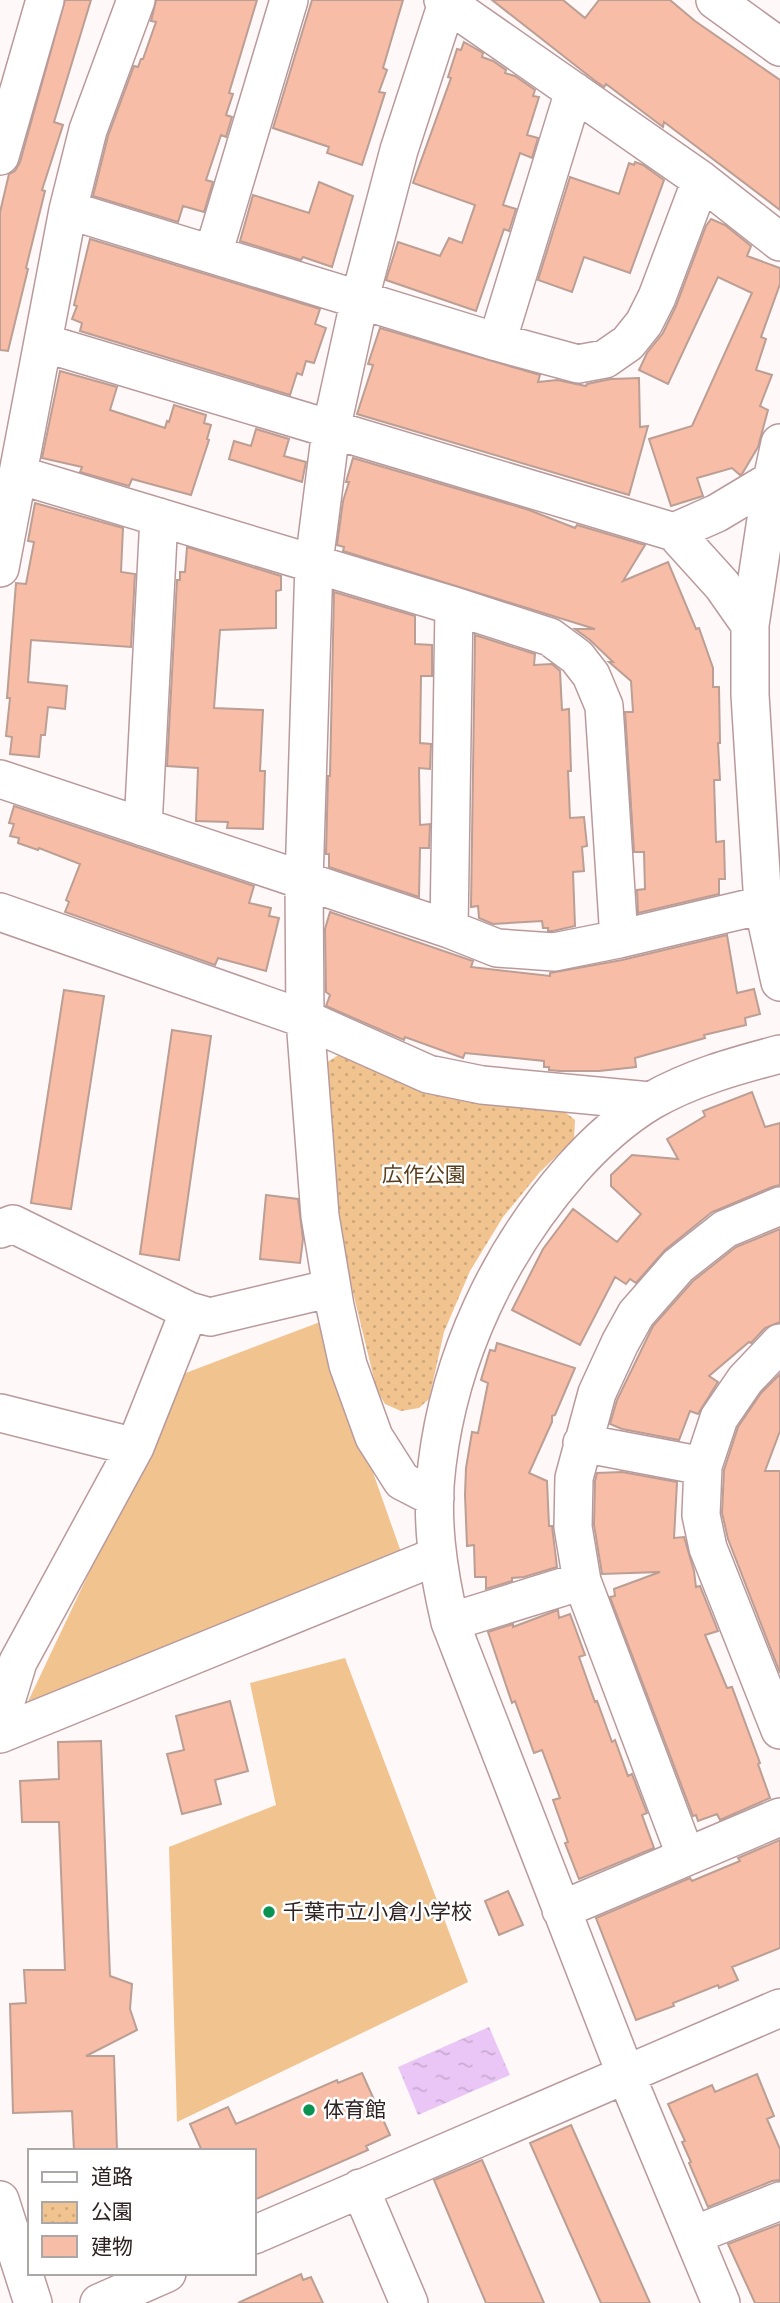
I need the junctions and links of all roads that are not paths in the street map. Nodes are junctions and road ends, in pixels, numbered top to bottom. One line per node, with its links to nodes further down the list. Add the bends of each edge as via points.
1 (45, 0): 7 (street)
2 (136, 0): 11 (street, via 88,130)
3 (289, 0): 13 (street)
4 (715, 0): 6 (street)
5 (446, 1): 8 (street); 14 (street, via 399,150)
6 (780, 47)
7 (11, 76): 9 (street)
8 (574, 91): 10 (street); 15 (street)
9 (0, 156)
10 (701, 180): 12 (street); 15 (street, via 657,297 645,323 628,343 605,359 578,364)
11 (68, 210): 13 (street); 16 (street)
12 (780, 242)
13 (213, 254): 14 (street)
14 (360, 298): 15 (street); 17 (street)
15 (497, 342)
16 (44, 343): 17 (street); 19 (street)
17 (331, 430): 22 (street); 23 (street)
18 (780, 443): 20 (street)
19 (19, 475): 21 (street); 24 (street)
20 (772, 480): 22 (street); 26 (street)
21 (159, 517): 23 (street); 28 (street)
22 (674, 532): 26 (street, via 722,585)
23 (314, 563): 25 (street); 29 (street)
24 (0, 568)
25 (454, 606): 32 (street); 33 (street, via 550,637 592,675 604,706)
26 (750, 625): 30 (street, via 750,695)
27 (0, 779): 28 (street)
28 (143, 827): 29 (street)
29 (303, 881): 32 (street); 35 (street)
30 (772, 902): 33 (street); 34 (street)
31 (0, 912): 35 (street)
32 (449, 929): 33 (street, via 497,948 554,952)
33 (619, 939)
34 (780, 982)
35 (305, 1019): 37 (street, via 428,1074 482,1085); 40 (street, via 320,1216)
36 (780, 1054): 37 (street, via 710,1073)
37 (650, 1101): 47 (street, via 580,1160 520,1235 496,1277 459,1368 437,1465)
38 (780, 1206): 44 (street, via 725,1229 678,1266 636,1314 597,1393)
39 (0, 1229): 41 (street, via 13,1224)
40 (332, 1289): 41 (street, via 210,1317); 47 (street, via 348,1365 374,1437 402,1481)
41 (189, 1311): 45 (street)
42 (780, 1343): 46 (street, via 745,1380 719,1418)
43 (0, 1413): 45 (street)
44 (582, 1443): 46 (street); 49 (street, via 573,1527)
45 (135, 1447): 51 (street)
46 (703, 1466): 53 (street, via 701,1515 708,1548)
47 (435, 1498): 48 (street)
48 (438, 1556): 50 (street); 54 (street)
49 (582, 1581): 50 (street); 56 (street)
50 (450, 1622): 57 (street)
51 (9, 1659): 52 (street)
52 (0, 1721)
53 (780, 1730)
54 (0, 1734)
55 (780, 1817): 56 (street)
56 (686, 1857): 57 (street)
57 (561, 1910): 59 (street)
58 (780, 2008): 59 (street)
59 (626, 2075): 60 (street); 64 (street)
60 (360, 2188): 63 (street); 68 (street)
61 (0, 2200): 66 (street)
62 (780, 2201): 64 (street)
63 (256, 2234)
64 (694, 2235): 69 (street)
65 (162, 2275): 67 (street)
66 (33, 2303)
67 (99, 2303)
68 (409, 2303)
69 (722, 2303)

